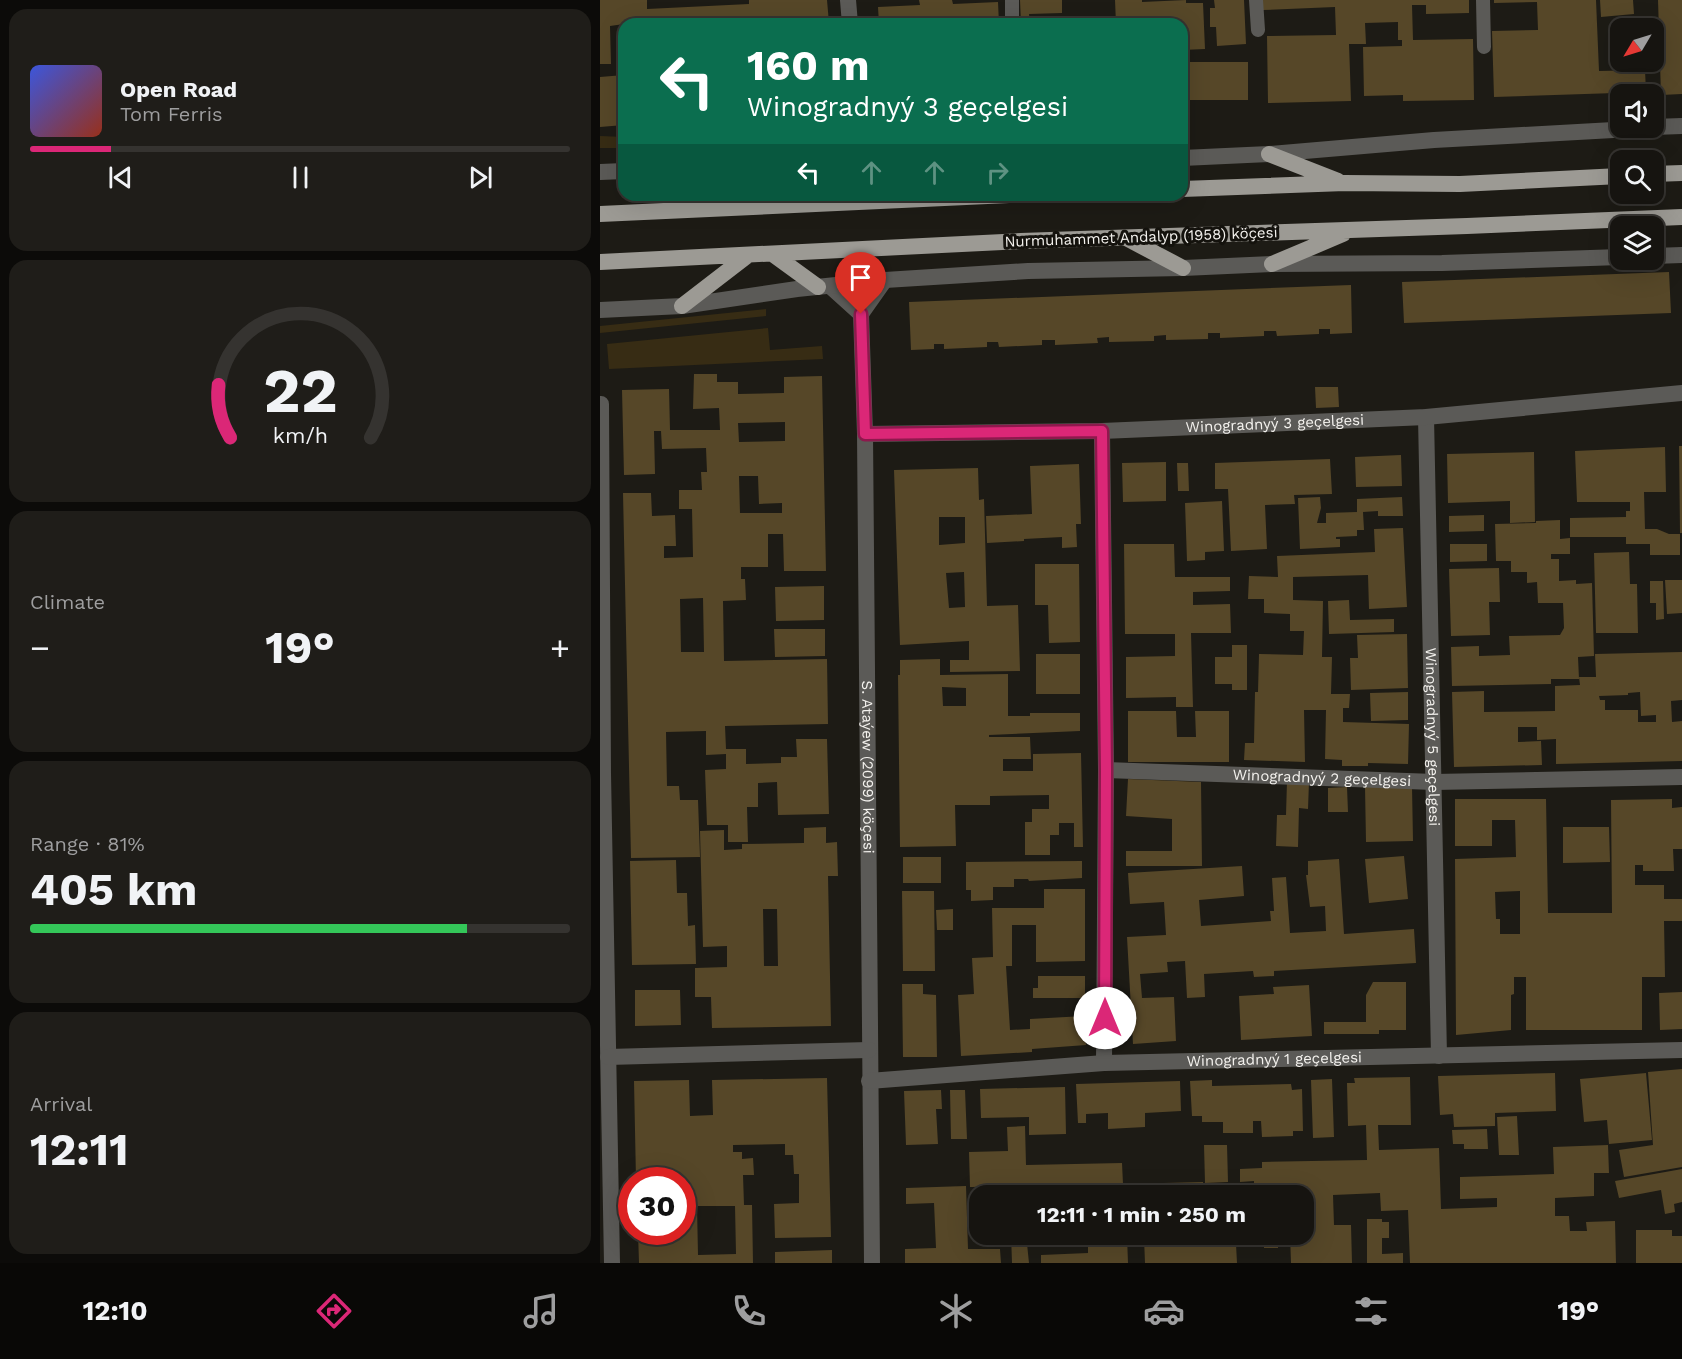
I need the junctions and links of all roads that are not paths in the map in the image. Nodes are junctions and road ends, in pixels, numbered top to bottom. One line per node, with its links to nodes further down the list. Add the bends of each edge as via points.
1 (848, 0): 5 (street)
2 (1012, 0): 6 (lane)
3 (1256, 0): 7 (lane)
4 (1483, 0): 8 (lane)
5 (850, 18)
6 (1012, 18)
7 (1258, 30)
8 (1484, 47)
9 (1682, 126): 10 (street)
10 (1664, 127)
11 (1610, 129): 12 (street)
12 (1269, 154): 13 (street); 19 (main road)
13 (1188, 158)
14 (618, 171): 15 (street)
15 (600, 172)
16 (1682, 173): 17 (main road)
17 (1664, 174)
18 (1610, 176): 19 (main road, via 1460,184)
19 (1345, 183): 20 (main road)
20 (1188, 189)
21 (736, 201): 23 (main road)
22 (774, 201): 23 (main road)
23 (746, 207): 24 (main road)
24 (600, 214)
25 (1682, 217): 26 (main road, Nurmuhammet Andalyp (1958) köçesi)
26 (1354, 230): 27 (main road, Nurmuhammet Andalyp (1958) köçesi); 34 (main road)
27 (1127, 239): 28 (main road, Nurmuhammet Andalyp (1958) köçesi); 35 (main road)
28 (774, 255): 30 (main road, Nurmuhammet Andalyp (1958) köçesi); 37 (main road)
29 (1682, 255): 31 (street)
30 (747, 256): 33 (main road, Nurmuhammet Andalyp (1958) köçesi); 38 (main road)
31 (1664, 256)
32 (1610, 257): 34 (street, Nurmuhammet Andalyp (1958) köçesi)
33 (600, 262)
34 (1272, 264): 35 (street, Nurmuhammet Andalyp (1958) köçesi)
35 (1183, 268): 36 (street, Nurmuhammet Andalyp (1958) köçesi, via 1028,271)
36 (885, 280): 37 (street, Nurmuhammet Andalyp (1958) köçesi); 40 (street)
37 (824, 286): 38 (street, Nurmuhammet Andalyp (1958) köçesi); 40 (street)
38 (682, 306): 39 (street, Nurmuhammet Andalyp (1958) köçesi)
39 (600, 310)
40 (861, 314): 45 (street, S. Ataýew (2099) köçesi)
41 (1682, 393): 43 (street, Winogradnyý 3 geçelgesi)
42 (600, 404): 46 (street)
43 (1426, 417): 44 (street, Winogradnyý 3 geçelgesi); 50 (street, Winogradnyý 5 geçelgesi)
44 (1102, 431): 45 (street, Winogradnyý 3 geçelgesi); 47 (street)
45 (865, 434): 51 (street, S. Ataýew (2099) köçesi)
46 (601, 527): 48 (street)
47 (1106, 770): 50 (street, Winogradnyý 2 geçelgesi); 55 (street)
48 (602, 773): 54 (street)
49 (1682, 777): 50 (street, Winogradnyý 2 geçelgesi)
50 (1434, 782): 53 (street, Winogradnyý 5 geçelgesi)
51 (869, 1050): 54 (street); 56 (street, S. Ataýew (2099) köçesi)
52 (1682, 1050): 53 (street, Winogradnyý 1 geçelgesi)
53 (1439, 1056): 55 (street, Winogradnyý 1 geçelgesi)
54 (608, 1057): 57 (street)
55 (1104, 1063): 56 (street, Winogradnyý 1 geçelgesi)
56 (869, 1081): 58 (street, S. Ataýew (2099) köçesi)
57 (612, 1263)
58 (872, 1263)

